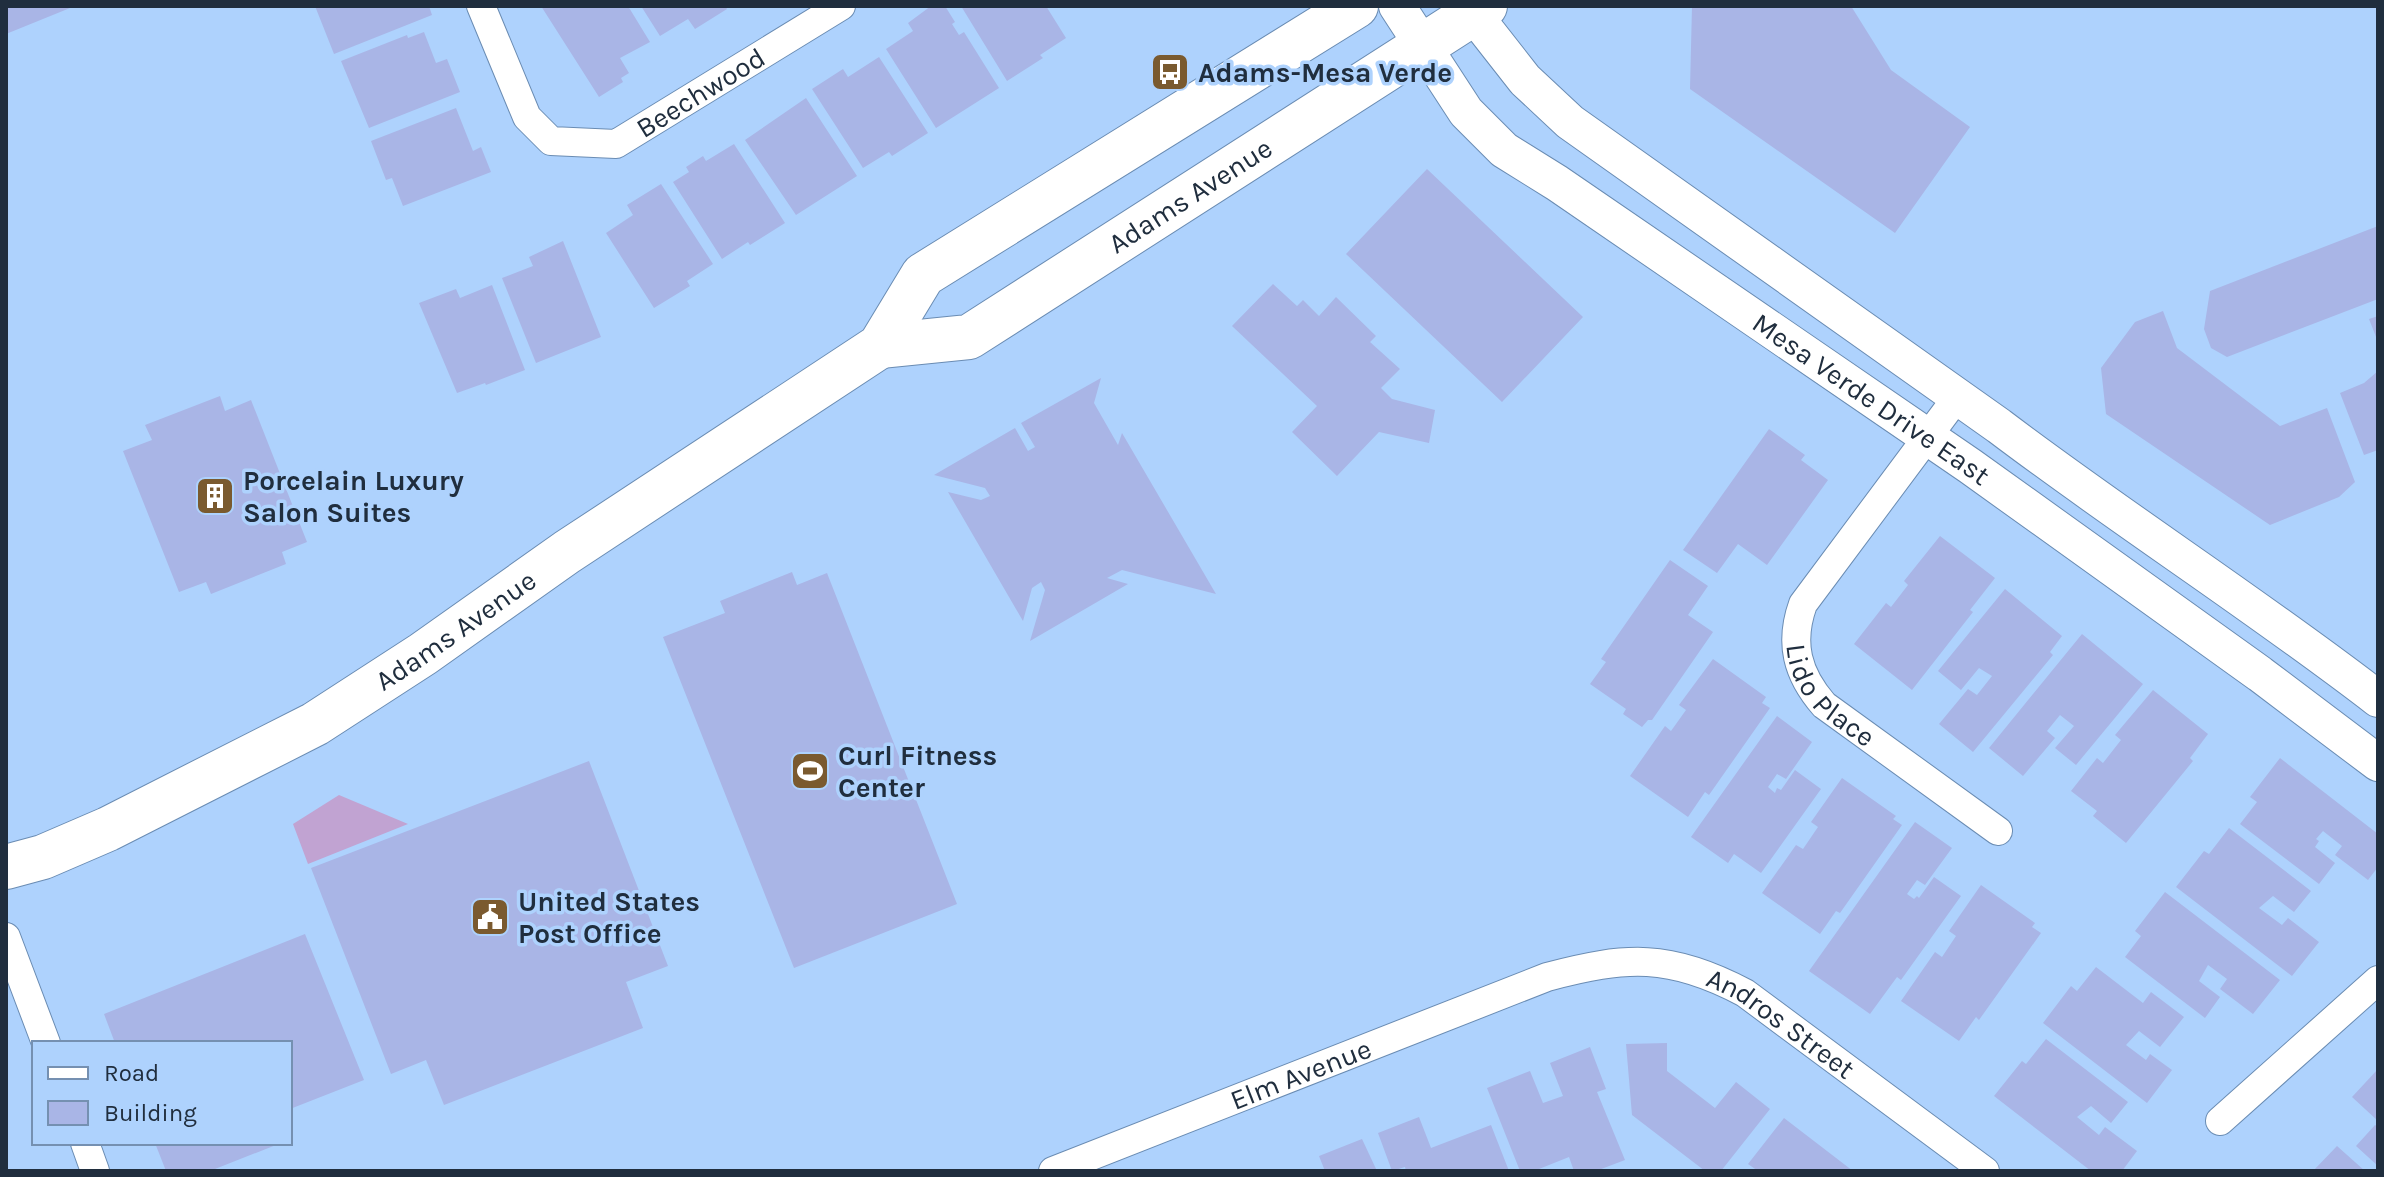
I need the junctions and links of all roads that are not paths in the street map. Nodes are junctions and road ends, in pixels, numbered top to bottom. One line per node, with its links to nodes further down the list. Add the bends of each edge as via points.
1 (481, 6): 2 (street, Beechwood, via 527,117 551,141 616,144)
2 (841, 6)
3 (1356, 6): 7 (main road, Adams Avenue, via 923,275)
4 (1397, 6): 6 (street, Mesa Verde Drive East)
5 (1475, 9): 6 (main road, Adams Avenue); 8 (street, Mesa Verde Drive East, via 1525,80 1570,122)
6 (1421, 46): 7 (main road, Adams Avenue, via 969,337); 9 (street, Mesa Verde Drive East, via 1466,112 1504,150)
7 (880, 346): 13 (main road, Adams Avenue, via 315,724 108,829)
8 (1958, 396): 9 (street, Lido Place); 10 (street, Mesa Verde Drive East)
9 (1927, 438): 11 (street, Mesa Verde Drive East); 12 (street, Lido Place, via 1803,604 1795,626 1797,652 1802,673 1824,705)
10 (2378, 699)
11 (2378, 763)
12 (1998, 831)
13 (6, 867)
14 (6, 937): 17 (street)
15 (1547, 977): 21 (street, Elm Avenue); 22 (street, Andros Street, via 1632,961 1660,962 1716,977)
16 (2378, 980): 18 (street)
17 (45, 1041)
18 (2220, 1121)
19 (86, 1145): 20 (street)
20 (95, 1171)
21 (1053, 1171)
22 (1985, 1171)

